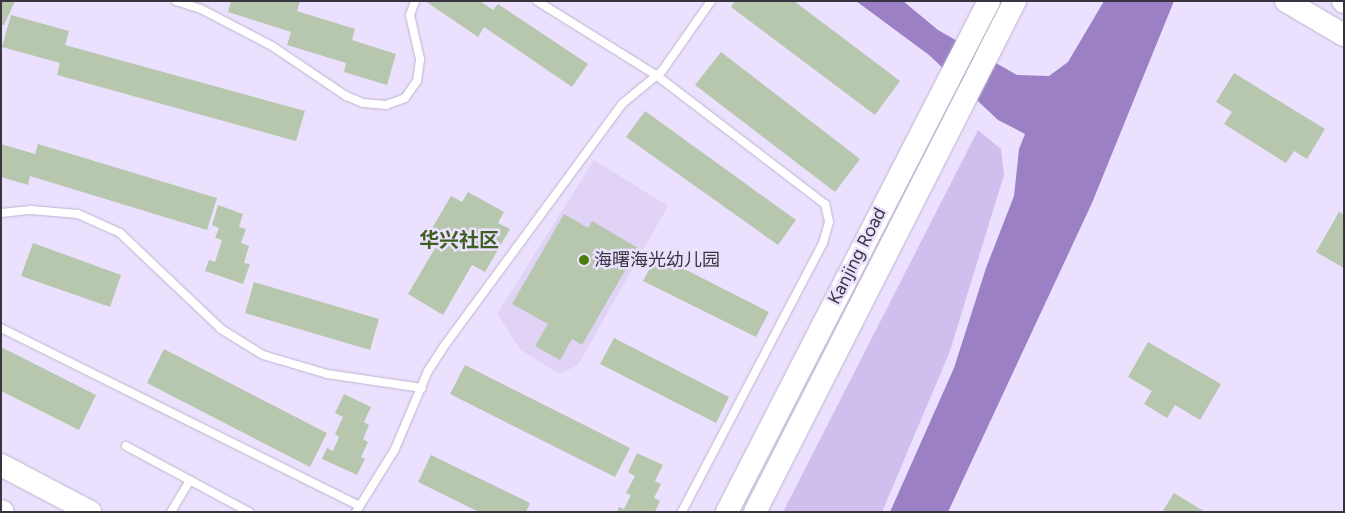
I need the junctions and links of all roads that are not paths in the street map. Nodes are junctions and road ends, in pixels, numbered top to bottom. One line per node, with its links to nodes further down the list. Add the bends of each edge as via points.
1 (176, 1): 2 (lane, via 272,46 346,96 363,103 386,104 405,98 417,81 420,59 410,14)
2 (414, 1)
3 (537, 1): 9 (lane)
4 (711, 1): 9 (lane)
5 (988, 1): 21 (main road, Kanjing Road)
6 (1015, 1): 22 (main road, Kanjing Road)
7 (1286, 1): 8 (main road)
8 (1344, 35)
9 (656, 75): 12 (lane, via 622,104 445,345); 20 (lane, via 811,192 825,204 829,222 823,243)
10 (1, 213): 12 (lane, via 31,210 78,214 120,233 221,329 263,355 327,374)
11 (1, 328): 16 (lane)
12 (422, 388): 16 (lane, via 395,449)
13 (126, 446): 15 (lane)
14 (1, 465): 17 (main road)
15 (190, 480): 18 (lane); 19 (lane)
16 (357, 509)
17 (90, 512)
18 (171, 512)
19 (249, 512)
20 (682, 512)
21 (726, 512)
22 (755, 512)

